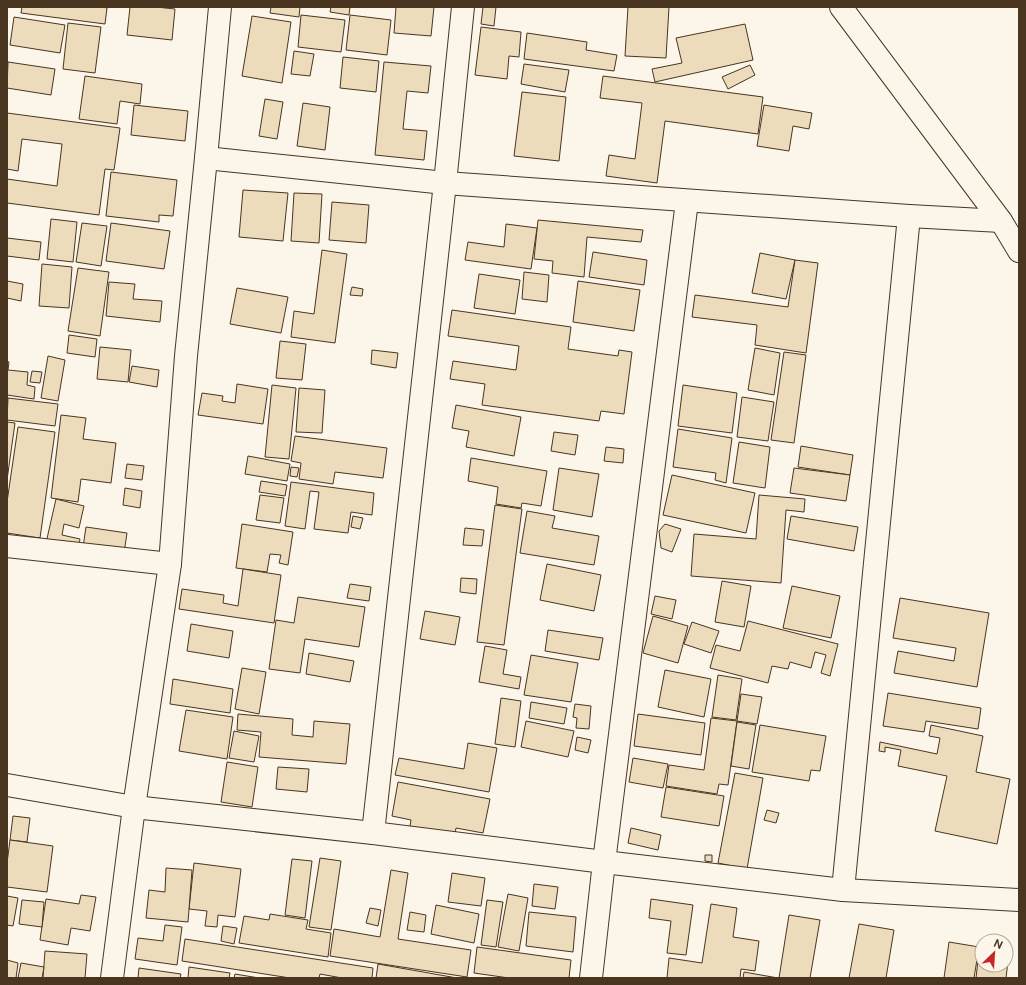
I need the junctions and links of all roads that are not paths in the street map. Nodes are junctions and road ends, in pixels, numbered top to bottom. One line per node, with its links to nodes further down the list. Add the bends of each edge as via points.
1 (220, 7): 4 (street)
2 (463, 7): 5 (street)
3 (841, 7): 8 (street)
4 (206, 158): 5 (street); 11 (street, via 186,356)
5 (445, 183): 6 (street); 14 (street)
6 (687, 201): 7 (street); 15 (street)
7 (909, 216): 8 (street); 16 (street)
8 (1001, 221): 9 (street)
9 (1019, 251)
10 (7, 546): 11 (street)
11 (170, 564): 13 (street)
12 (7, 785): 13 (street)
13 (134, 808): 14 (street); 18 (street)
14 (373, 833): 15 (street)
15 (604, 862): 16 (street); 19 (street)
16 (843, 890): 17 (street)
17 (1019, 900)
18 (112, 978)
19 (590, 978)

